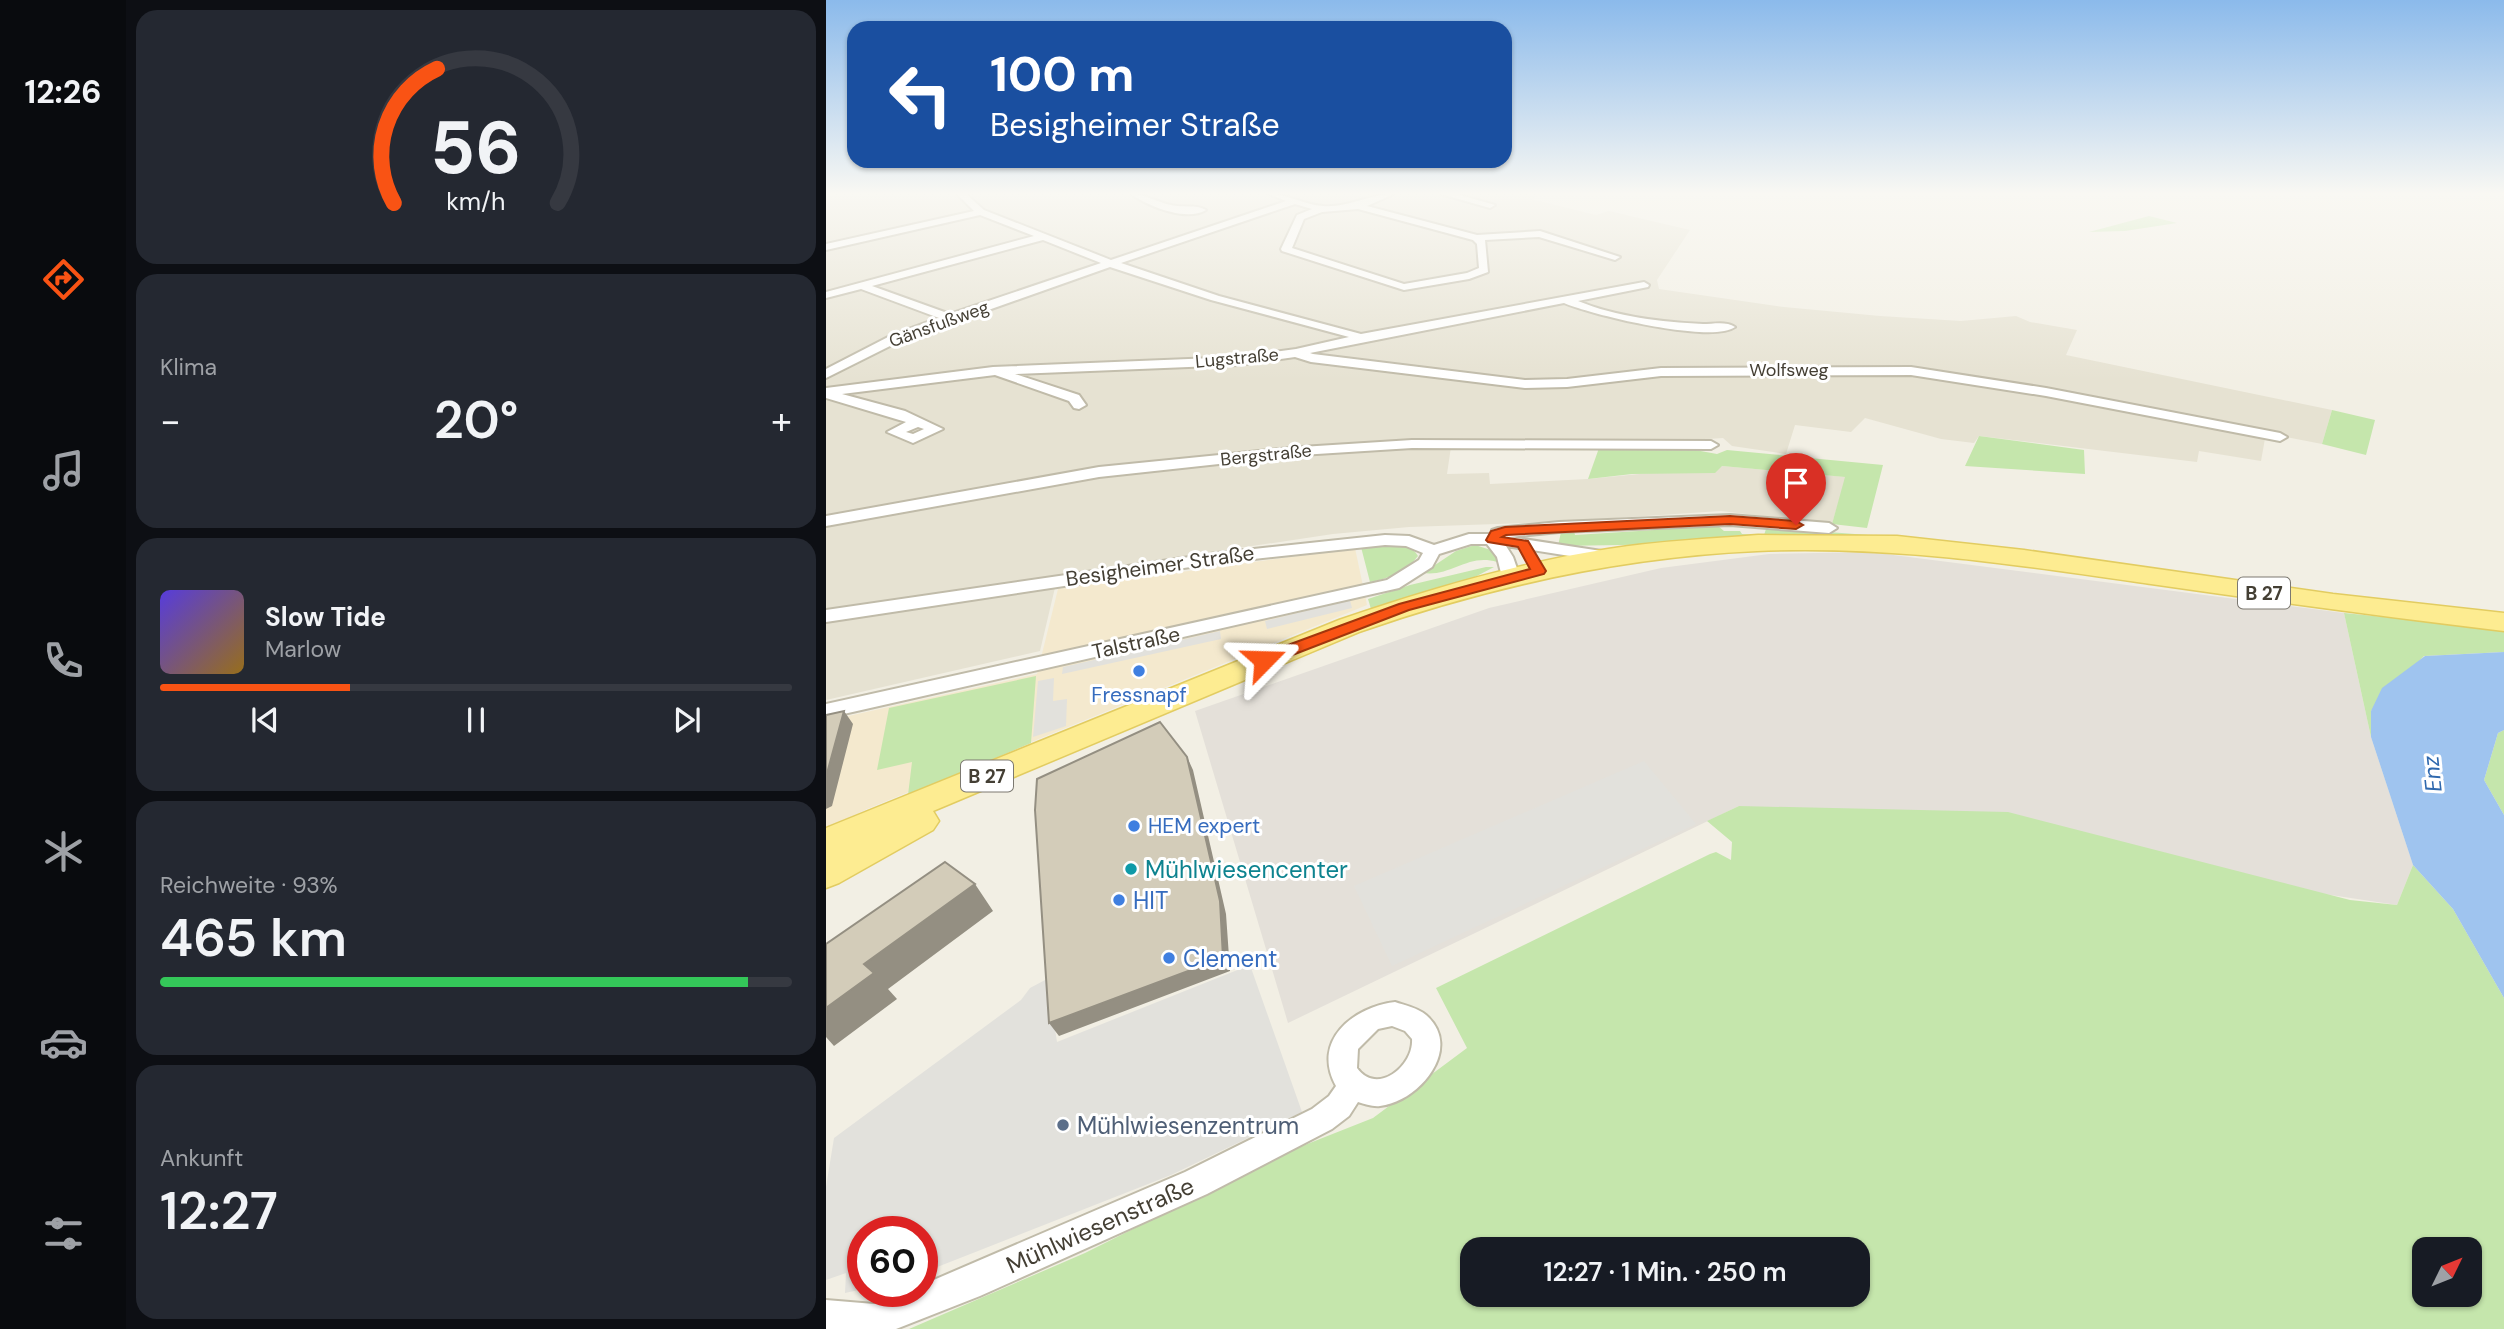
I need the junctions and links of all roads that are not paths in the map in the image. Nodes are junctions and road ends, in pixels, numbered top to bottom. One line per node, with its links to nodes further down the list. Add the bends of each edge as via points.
1 (975, 256): 10 (street)
2 (1092, 256): 8 (street)
3 (1135, 256): 8 (street, Gänsfußweg)
4 (1302, 256): 5 (street, via 1404,287 1478,273 1484,270)
5 (1484, 256)
6 (1612, 256): 7 (street)
7 (1615, 257)
8 (1112, 264): 13 (street, Gänsfußweg); 15 (street)
9 (1644, 285): 12 (street, Lugstraße)
10 (865, 287): 11 (street); 13 (street)
11 (826, 295)
12 (1563, 299): 14 (street, via 1613,314 1699,329); 15 (street, Lugstraße)
13 (950, 318): 18 (street, Gänsfußweg, via 894,339)
14 (1729, 327)
15 (1360, 338): 16 (street, Lugstraße)
16 (1296, 353): 17 (street, Lugstraße, via 1238,361); 22 (street, Wolfsweg, via 1516,383 1567,383 1688,371 1911,371)
17 (993, 370): 19 (street, Lugstraße); 20 (street, via 1074,398)
18 (826, 374)
19 (826, 393): 21 (street)
20 (1079, 405)
21 (917, 422)
22 (2280, 438)
23 (1711, 445): 24 (street, Bergstraße, via 1412,444 1301,451 1099,472)
24 (826, 521)
25 (1829, 527): 26 (street, via 1730,520)
26 (1539, 528): 27 (street, via 1505,531); 29 (street, via 1532,537)
27 (1492, 540): 28 (street, via 1469,540); 29 (street, via 1505,557); 29 (street, via 1523,544)
28 (1433, 551): 30 (street, Besigheimer Straße, via 1409,541 1385,540 1305,547); 32 (street, Talstraße, via 1418,569 1382,587)
29 (1530, 565): 31 (main road, B 27, via 1758,543 1897,544); 33 (main road, B 27, via 1349,625)
30 (826, 616)
31 (2504, 622)
32 (826, 711)
33 (1096, 731): 34 (main road, B 27); 35 (main road, B 27)
34 (826, 845)
35 (826, 873)
36 (1353, 1085): 37 (street, Mühlwiesenstraße, via 1339,1106 1322,1119 1091,1231 874,1321)
37 (826, 1317)

